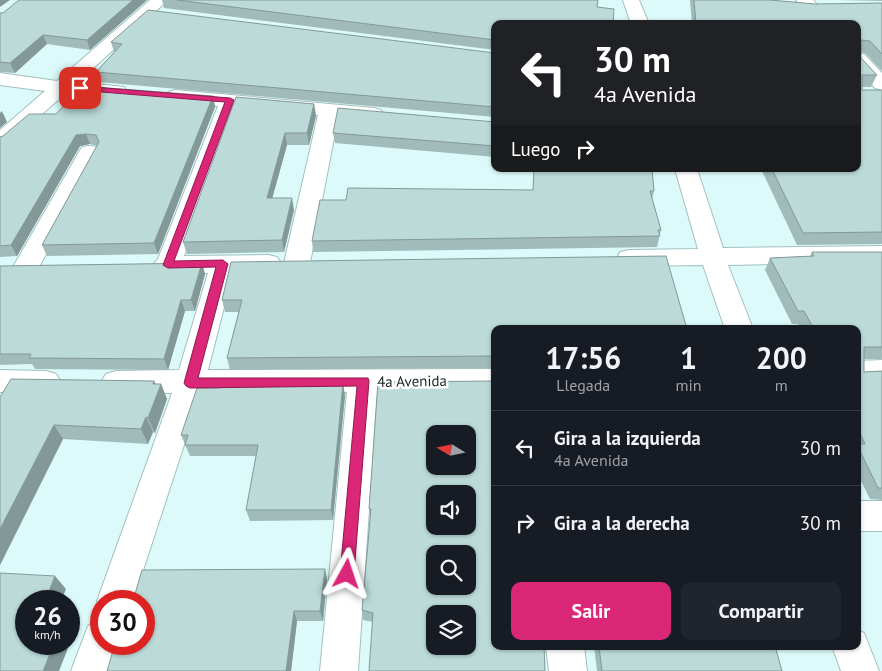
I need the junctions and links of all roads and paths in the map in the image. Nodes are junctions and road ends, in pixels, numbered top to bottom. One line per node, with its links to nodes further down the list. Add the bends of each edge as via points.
1 (631, 0): 5 (street)
2 (802, 5): 4 (street)
3 (157, 9): 8 (street)
4 (828, 16)
5 (638, 20)
6 (861, 63): 9 (street)
7 (0, 79): 8 (street)
8 (61, 87): 10 (street); 15 (street)
9 (877, 91)
10 (140, 93)
11 (160, 95): 12 (street)
12 (230, 100): 13 (street); 23 (street)
13 (329, 109): 14 (street); 21 (street, via 306,263)
14 (397, 116)
15 (0, 141)
16 (90, 152): 24 (street)
17 (687, 172): 19 (street)
18 (882, 254): 19 (street)
19 (713, 257): 20 (street); 27 (street)
20 (604, 258)
21 (223, 264): 23 (street); 33 (street)
22 (139, 265): 23 (street)
23 (168, 265)
24 (26, 266): 25 (street); 26 (street)
25 (54, 266)
26 (0, 267)
27 (738, 325)
28 (882, 371): 29 (street)
29 (861, 372)
30 (491, 380): 32 (street, 4a Avenida)
31 (0, 381): 33 (street, 4a Avenida)
32 (363, 381): 33 (street, 4a Avenida); 41 (street)
33 (190, 383): 36 (street)
34 (861, 516): 35 (street)
35 (882, 516)
36 (118, 590)
37 (565, 650): 42 (street)
38 (852, 650): 43 (street)
39 (96, 655): 40 (street)
40 (90, 671)
41 (339, 671)
42 (568, 671)
43 (860, 671)

